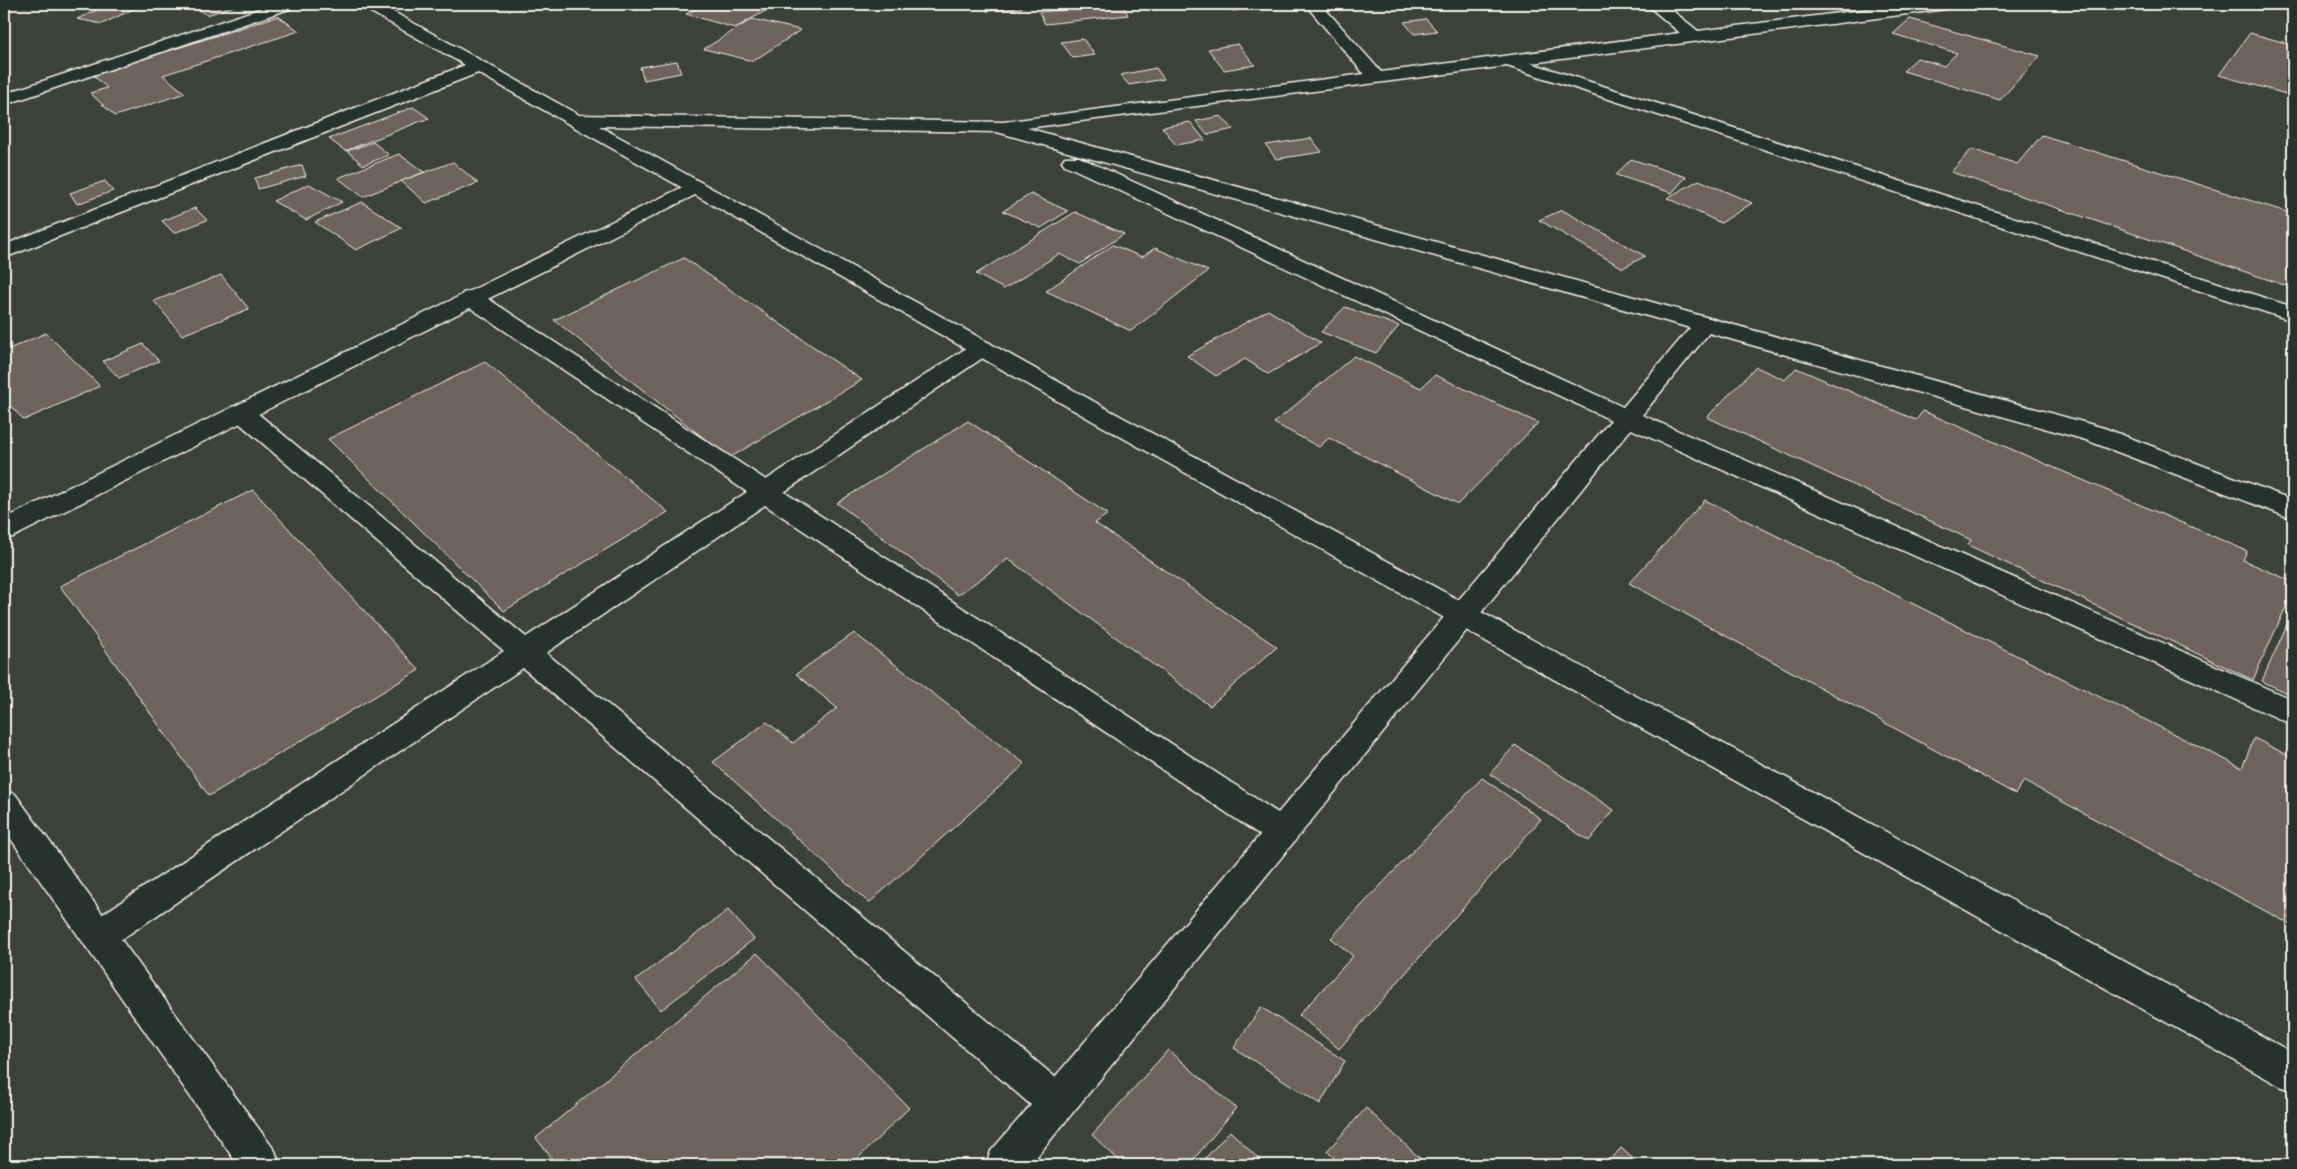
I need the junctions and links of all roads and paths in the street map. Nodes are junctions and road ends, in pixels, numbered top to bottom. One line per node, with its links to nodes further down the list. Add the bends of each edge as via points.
1 (289, 4): 10 (street)
2 (368, 4): 8 (street)
3 (1313, 4): 9 (street)
4 (1654, 4): 6 (street)
5 (1946, 4): 6 (street)
6 (1694, 36): 7 (street)
7 (1506, 60): 9 (street); 16 (street)
8 (480, 66): 11 (street); 14 (street)
9 (1376, 77): 12 (street)
10 (4, 100)
11 (575, 120): 12 (street); 13 (street)
12 (998, 126): 17 (street); 20 (street)
13 (695, 187): 15 (street); 18 (street)
14 (4, 252)
15 (471, 298): 19 (street); 21 (street)
16 (2293, 314)
17 (1705, 324): 20 (street); 22 (street, via 2095,434)
18 (982, 348): 21 (street); 24 (street)
19 (241, 412): 23 (street); 25 (street)
20 (1627, 418): 24 (street); 26 (street)
21 (766, 492): 25 (street); 28 (street)
22 (2293, 510)
23 (4, 530)
24 (1464, 615): 28 (street); 30 (street)
25 (525, 652): 29 (street); 31 (street)
26 (2293, 713)
27 (4, 804): 29 (street)
28 (1283, 833): 31 (street)
29 (98, 936): 32 (street)
30 (2293, 1073)
31 (1057, 1103): 33 (street)
32 (261, 1165)
33 (1006, 1165)

